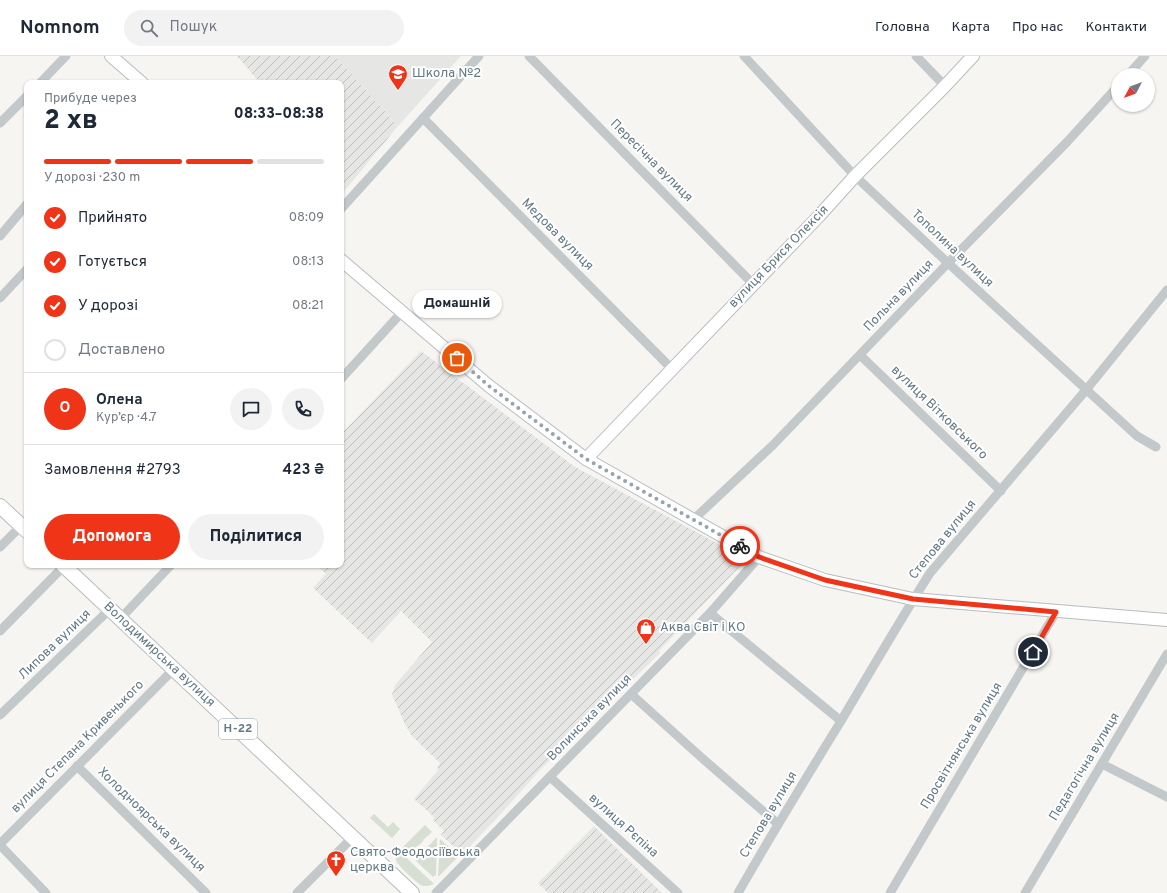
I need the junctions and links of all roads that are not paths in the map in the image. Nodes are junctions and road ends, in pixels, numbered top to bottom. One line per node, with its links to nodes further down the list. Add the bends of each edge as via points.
1 (66, 56): 10 (street)
2 (111, 56): 11 (street)
3 (480, 56): 15 (street)
4 (529, 56): 24 (street, Пересічна вулиця)
5 (744, 56): 17 (street, Тополина вулиця)
6 (916, 56): 12 (street)
7 (973, 56): 12 (street, вулиця Брися Олексія)
8 (1145, 56): 9 (street)
9 (1134, 68)
10 (43, 80)
11 (135, 80)
12 (945, 86): 17 (street, вулиця Брися Олексія)
13 (1111, 94): 22 (street, Польна вулиця)
14 (24, 99): 16 (street)
15 (423, 118): 18 (street); 29 (street, Медова вулиця)
16 (0, 123)
17 (855, 176): 22 (street, Тополина вулиця); 24 (street, вулиця Брися Олексія)
18 (344, 206)
19 (24, 208): 20 (street)
20 (0, 236)
21 (344, 263): 27 (street)
22 (948, 263): 28 (street, Польна вулиця); 31 (street, Тополина вулиця)
23 (24, 272): 26 (street)
24 (753, 284): 29 (street, вулиця Брися Олексія)
25 (1167, 290): 31 (street, Степова вулиця)
26 (0, 298)
27 (402, 312): 30 (street); 33 (street, via 489,386)
28 (860, 355): 34 (street, вулиця Вітковського); 36 (street, Польна вулиця, via 773,445)
29 (672, 369): 33 (street, вулиця Брися Олексія)
30 (344, 376)
31 (1086, 390): 32 (street, Тополина вулиця, via 1137,436); 34 (street, Степова вулиця)
32 (1156, 447)
33 (586, 459): 36 (street)
34 (1001, 491): 43 (street, Степова вулиця, via 930,573)
35 (0, 506): 37 (main road)
36 (694, 519): 39 (street)
37 (24, 528): 38 (street)
38 (0, 547)
39 (759, 557): 43 (street, via 825,580); 45 (street, Волинська вулиця)
40 (62, 568): 48 (street)
41 (66, 568): 46 (main road, Володимирська вулиця / Н-22)
42 (168, 568): 46 (street, Липова вулиця)
43 (913, 599): 44 (street); 53 (street, Степова вулиця)
44 (1056, 612): 47 (street); 68 (street, Просвітнянська вулиця)
45 (710, 613): 51 (street, Волинська вулиця); 53 (street)
46 (115, 614): 50 (main road, Володимирська вулиця / Н-22); 52 (street, Липова вулиця)
47 (1167, 620)
48 (0, 631)
49 (1167, 654): 54 (street, Педагогічна вулиця)
50 (174, 669): 55 (street, вулиця Степана Кривенького); 59 (main road, Володимирська вулиця / Н-22)
51 (631, 694): 56 (street, Волинська вулиця); 58 (street)
52 (0, 715)
53 (841, 721): 58 (street, Степова вулиця)
54 (1102, 764): 57 (street); 69 (street, Педагогічна вулиця)
55 (77, 766): 60 (street, вулиця Степана Кривенького); 62 (street, Холодноярська вулиця)
56 (550, 777): 65 (street, Волинська вулиця); 66 (street, вулиця Рєпіна)
57 (1167, 797)
58 (778, 824): 67 (street, Степова вулиця)
59 (353, 837): 63 (street); 64 (main road, Володимирська вулиця / Н-22)
60 (0, 845): 61 (street)
61 (46, 893)
62 (206, 893)
63 (297, 893)
64 (412, 893)
65 (436, 893)
66 (678, 893)
67 (738, 893)
68 (890, 893)
69 (1025, 893)

